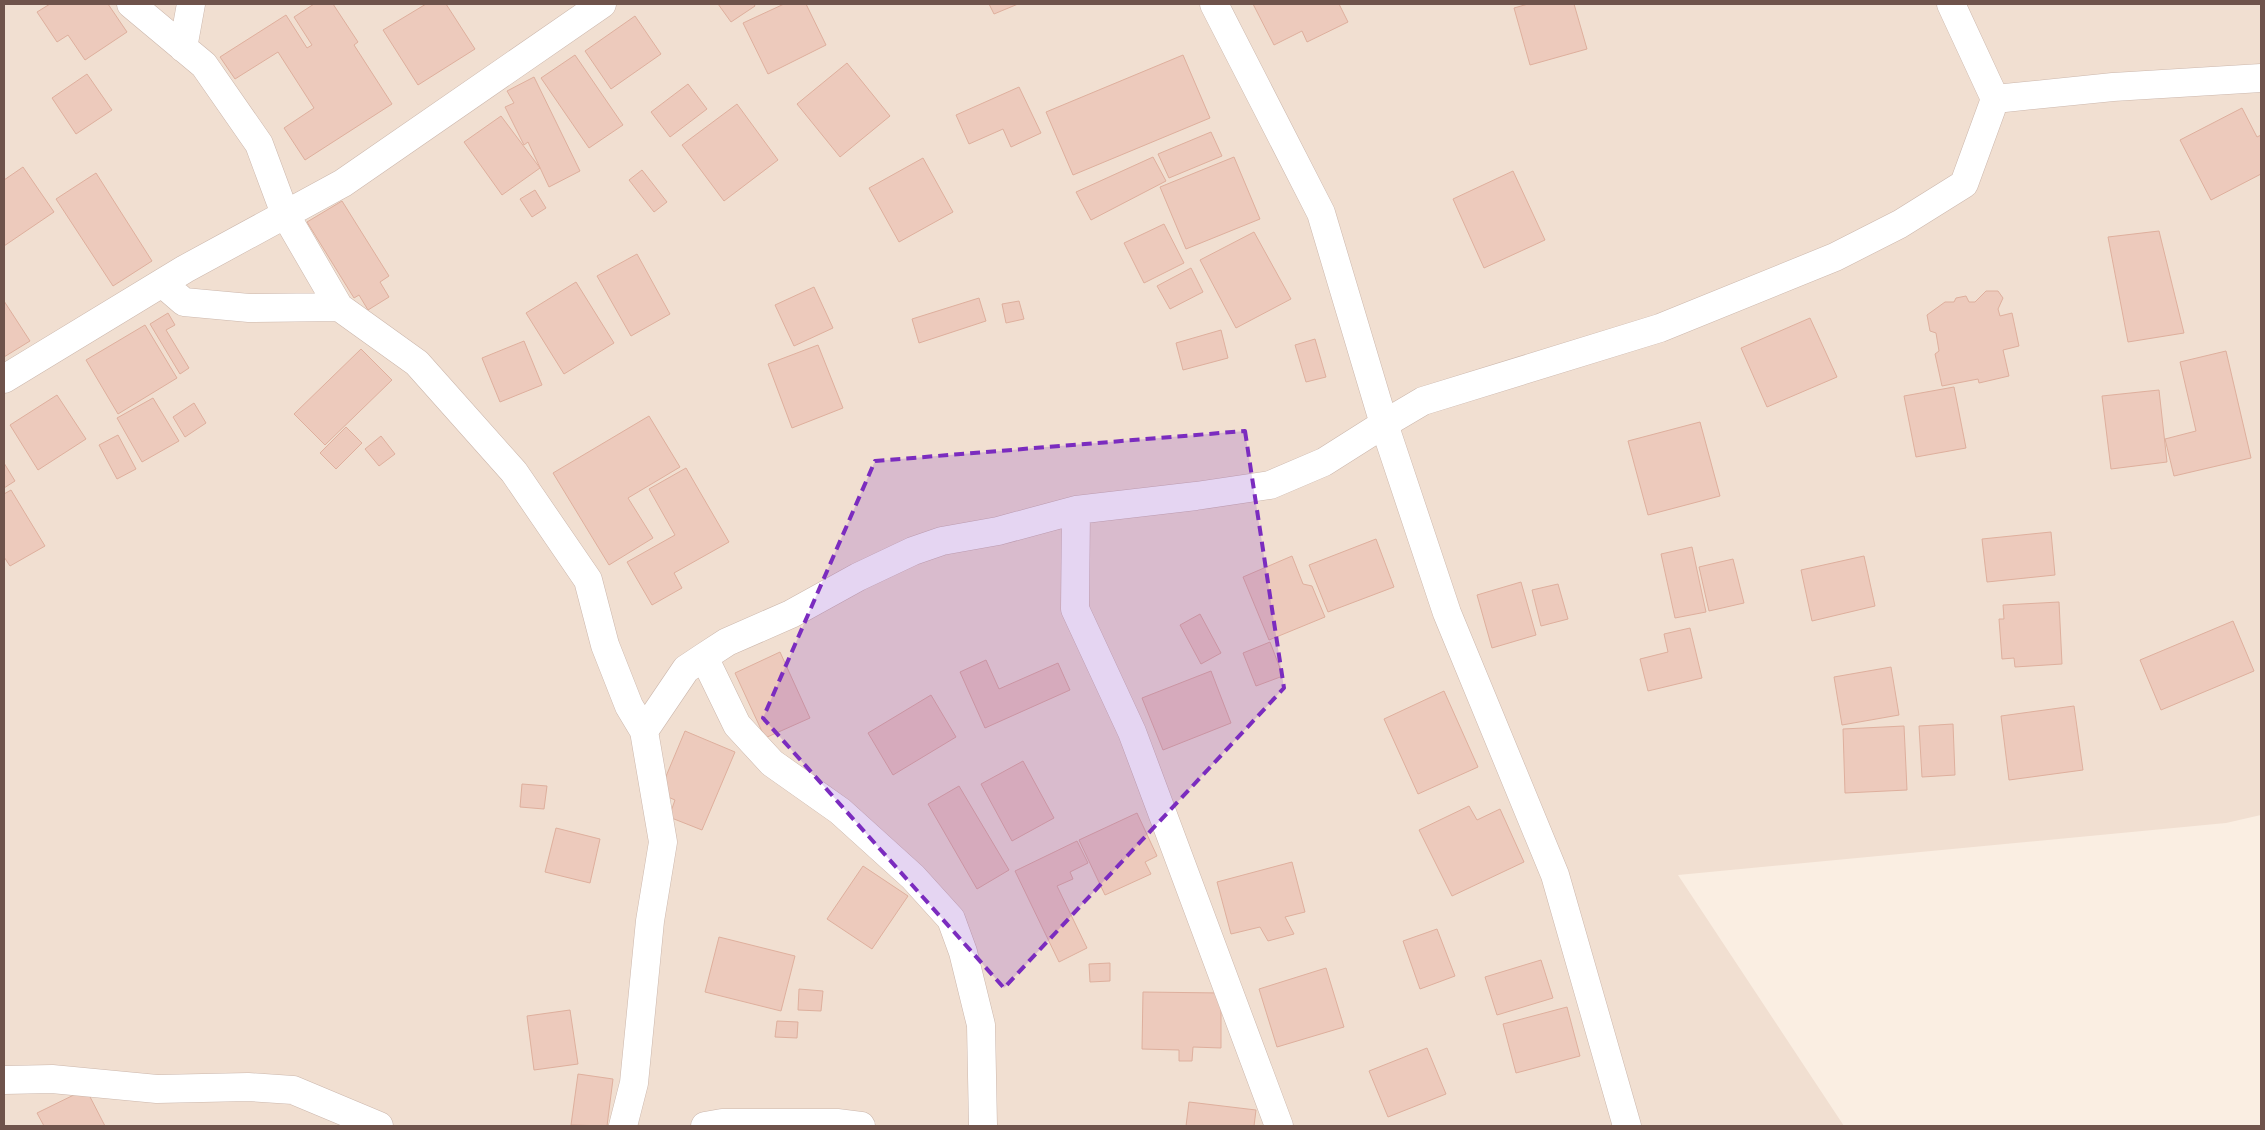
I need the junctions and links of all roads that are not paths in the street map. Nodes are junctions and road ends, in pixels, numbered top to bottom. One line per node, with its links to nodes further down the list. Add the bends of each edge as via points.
1 (132, 4): 6 (street)
2 (191, 4): 6 (street)
3 (602, 4): 9 (street, via 343,183)
4 (1214, 4): 13 (street, via 1321,213)
5 (1951, 4): 8 (street)
6 (183, 48): 9 (street, via 204,65 259,144)
7 (2261, 78): 8 (street)
8 (1994, 98): 13 (street, via 1964,184 1900,224 1835,257 1660,328 1423,401)
9 (285, 214): 10 (street); 11 (street)
10 (162, 283): 11 (street, via 184,302 249,308); 12 (street)
11 (339, 307): 16 (street, via 417,363 514,472 588,580 604,644 629,706)
12 (4, 379)
13 (1384, 424): 14 (street, via 1324,462 1270,485); 24 (street, via 1446,613 1555,875)
14 (1076, 510): 15 (street, via 998,531 942,541 913,551 791,614 727,642); 23 (street, via 1075,609 1132,732)
15 (704, 657): 16 (street, via 686,669); 22 (street, via 737,724 772,763 840,811 913,877 951,919 963,952 981,1025)
16 (644, 731): 19 (street, via 663,842 650,921 634,1083)
17 (4, 1080): 18 (street, via 52,1078 157,1089 248,1086 293,1090)
18 (379, 1126)
19 (623, 1126)
20 (705, 1126): 21 (street, via 722,1123)
21 (862, 1126)
22 (983, 1126)
23 (1279, 1126)
24 (1627, 1126)

